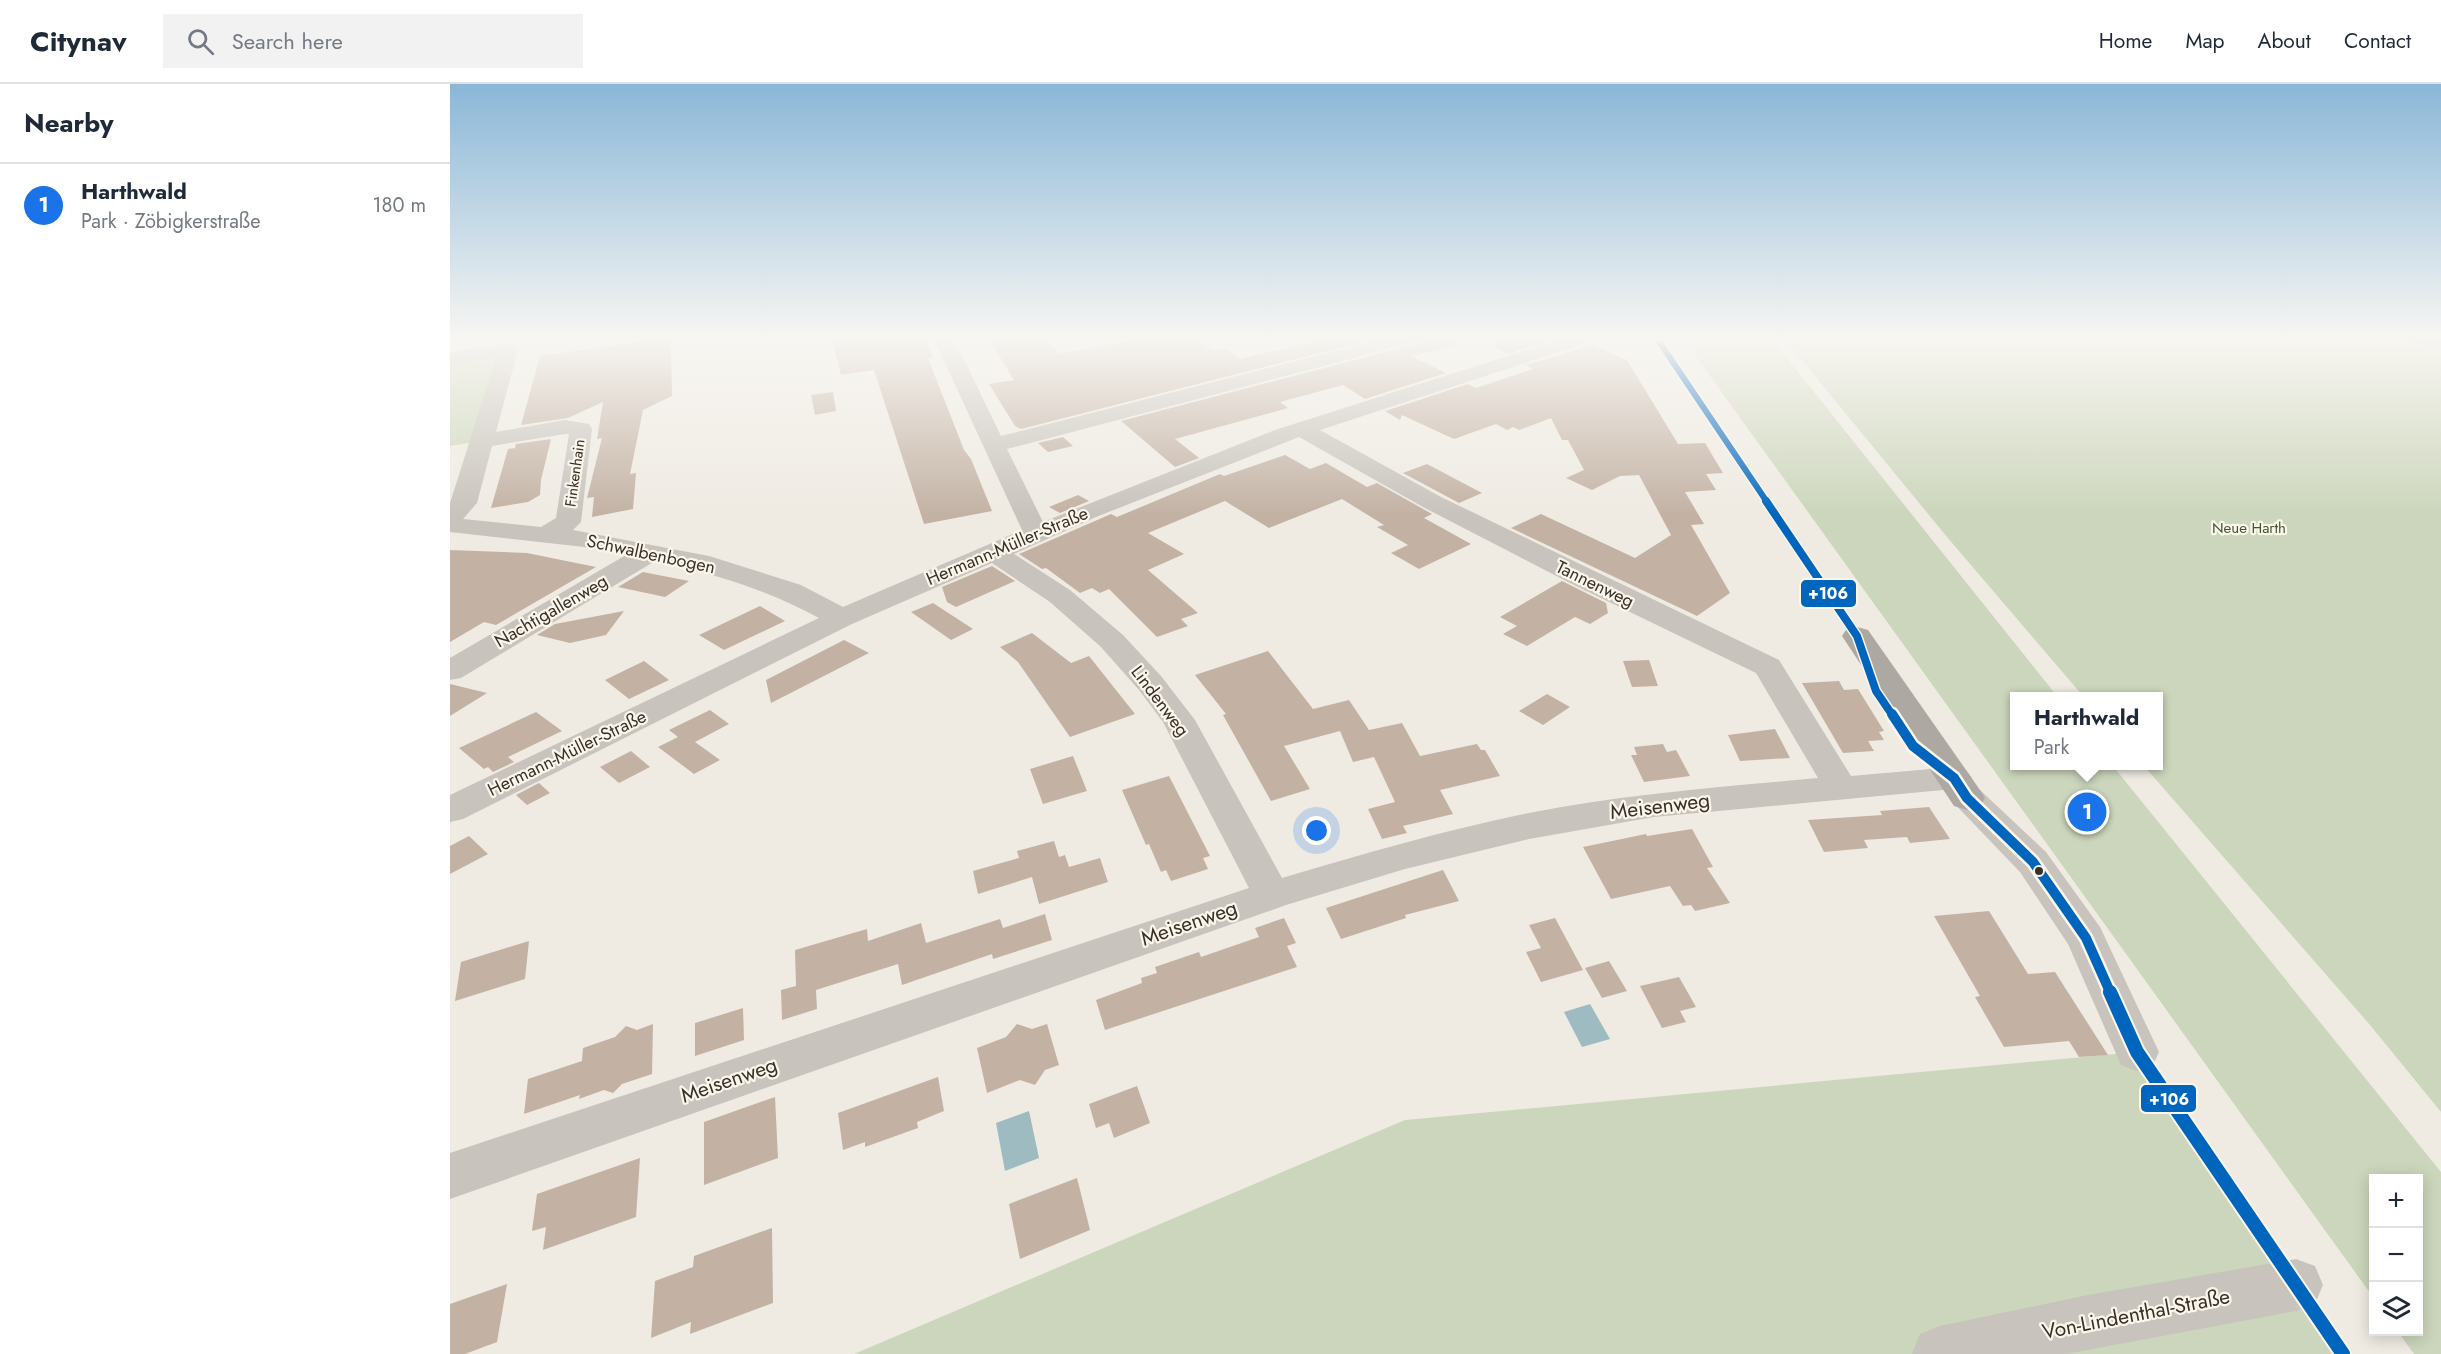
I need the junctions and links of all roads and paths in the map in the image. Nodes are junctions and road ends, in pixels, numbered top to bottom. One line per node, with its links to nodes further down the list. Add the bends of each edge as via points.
1 (497, 396): 6 (street)
2 (971, 396): 7 (street)
3 (1183, 396): 7 (street)
4 (1402, 396): 5 (street, Hermann-Müller-Straße)
5 (1301, 429): 10 (street, Hermann-Müller-Straße); 17 (street, Tannenweg, via 1432,502 1768,667)
6 (481, 441): 8 (street, via 464,502); 11 (street, Finkenhain, via 565,427 581,429 568,522)
7 (994, 445): 10 (street)
8 (450, 517)
9 (450, 524): 11 (street, Schwalbenbogen)
10 (1038, 533): 13 (street, Hermann-Müller-Straße)
11 (548, 534): 12 (street, Schwalbenbogen)
12 (651, 552): 14 (street, Schwalbenbogen, via 699,562 791,591); 16 (street, Nachtigallenweg)
13 (993, 552): 14 (street, Hermann-Müller-Straße); 20 (street, Lindenweg, via 1060,596 1112,641 1150,683 1178,720)
14 (842, 618): 19 (street, Hermann-Müller-Straße)
15 (1857, 636): 18 (main road)
16 (450, 671)
17 (1841, 788): 18 (street, Meisenweg); 20 (street, Meisenweg, via 1654,805 1529,826 1402,856)
18 (1960, 788): 21 (street, via 2032,861 2086,938)
19 (450, 810)
20 (1272, 895): 22 (street, Meisenweg)
21 (2137, 1052)
22 (450, 1176)
23 (2296, 1285): 24 (street, Von-Lindenthal-Straße, via 2088,1322)
24 (1940, 1354)

